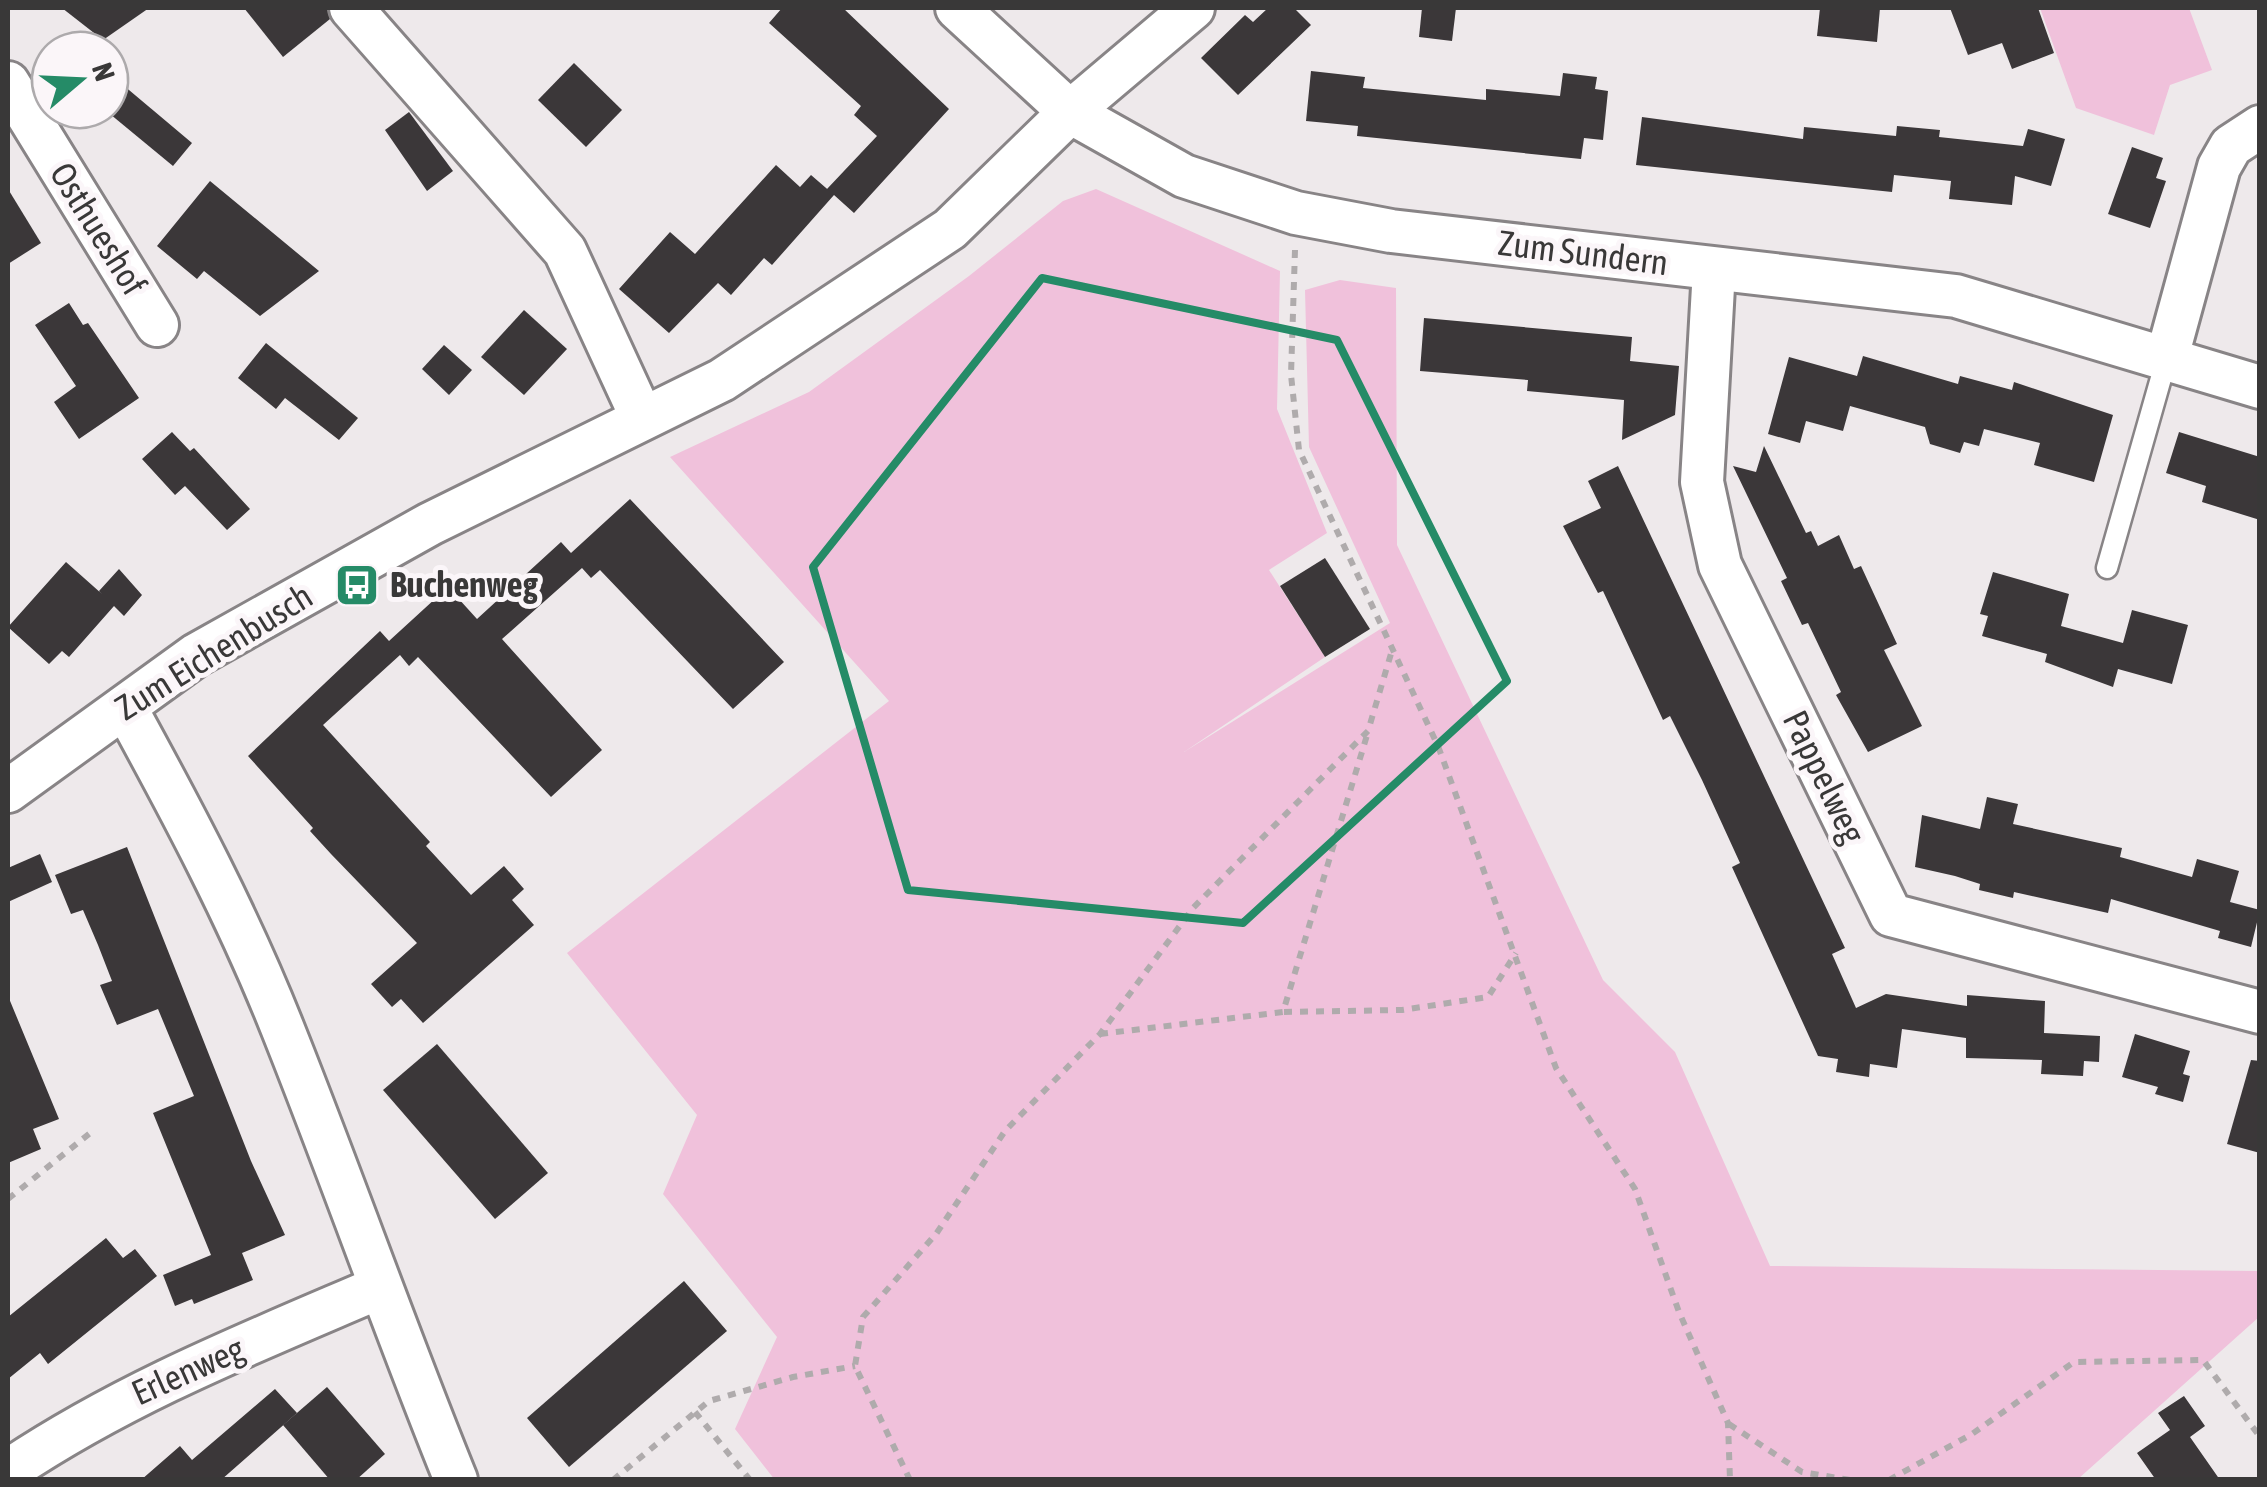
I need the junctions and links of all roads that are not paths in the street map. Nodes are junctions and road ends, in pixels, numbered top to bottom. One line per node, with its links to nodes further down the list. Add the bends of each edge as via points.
1 (351, 8): 11 (street, via 565,251)
2 (957, 8): 5 (street, Zum Sundern)
3 (1192, 8): 5 (street, Zum Eichenbusch)
4 (8, 83): 8 (street, Osthueshof)
5 (1070, 112): 7 (street, Zum Sundern, via 1184,176 1296,214); 11 (street, Zum Eichenbusch, via 950,228 722,380)
6 (2260, 128): 9 (street, via 2231,146 2219,167)
7 (1714, 268): 9 (street, Zum Sundern, via 1956,296); 15 (street, Pappelweg, via 1702,482 1720,565 1891,915)
8 (158, 325)
9 (2167, 357): 10 (street, Zum Sundern); 12 (lane)
10 (2260, 387)
11 (642, 418): 13 (street, Zum Eichenbusch, via 430,524 196,655)
12 (2107, 568)
13 (124, 707): 14 (street, Zum Eichenbusch); 16 (street, via 196,836 281,1024)
14 (8, 791)
15 (2260, 1012)
16 (378, 1288): 17 (street, Erlenweg, via 157,1382); 18 (street)
17 (8, 1470)
18 (456, 1480)

